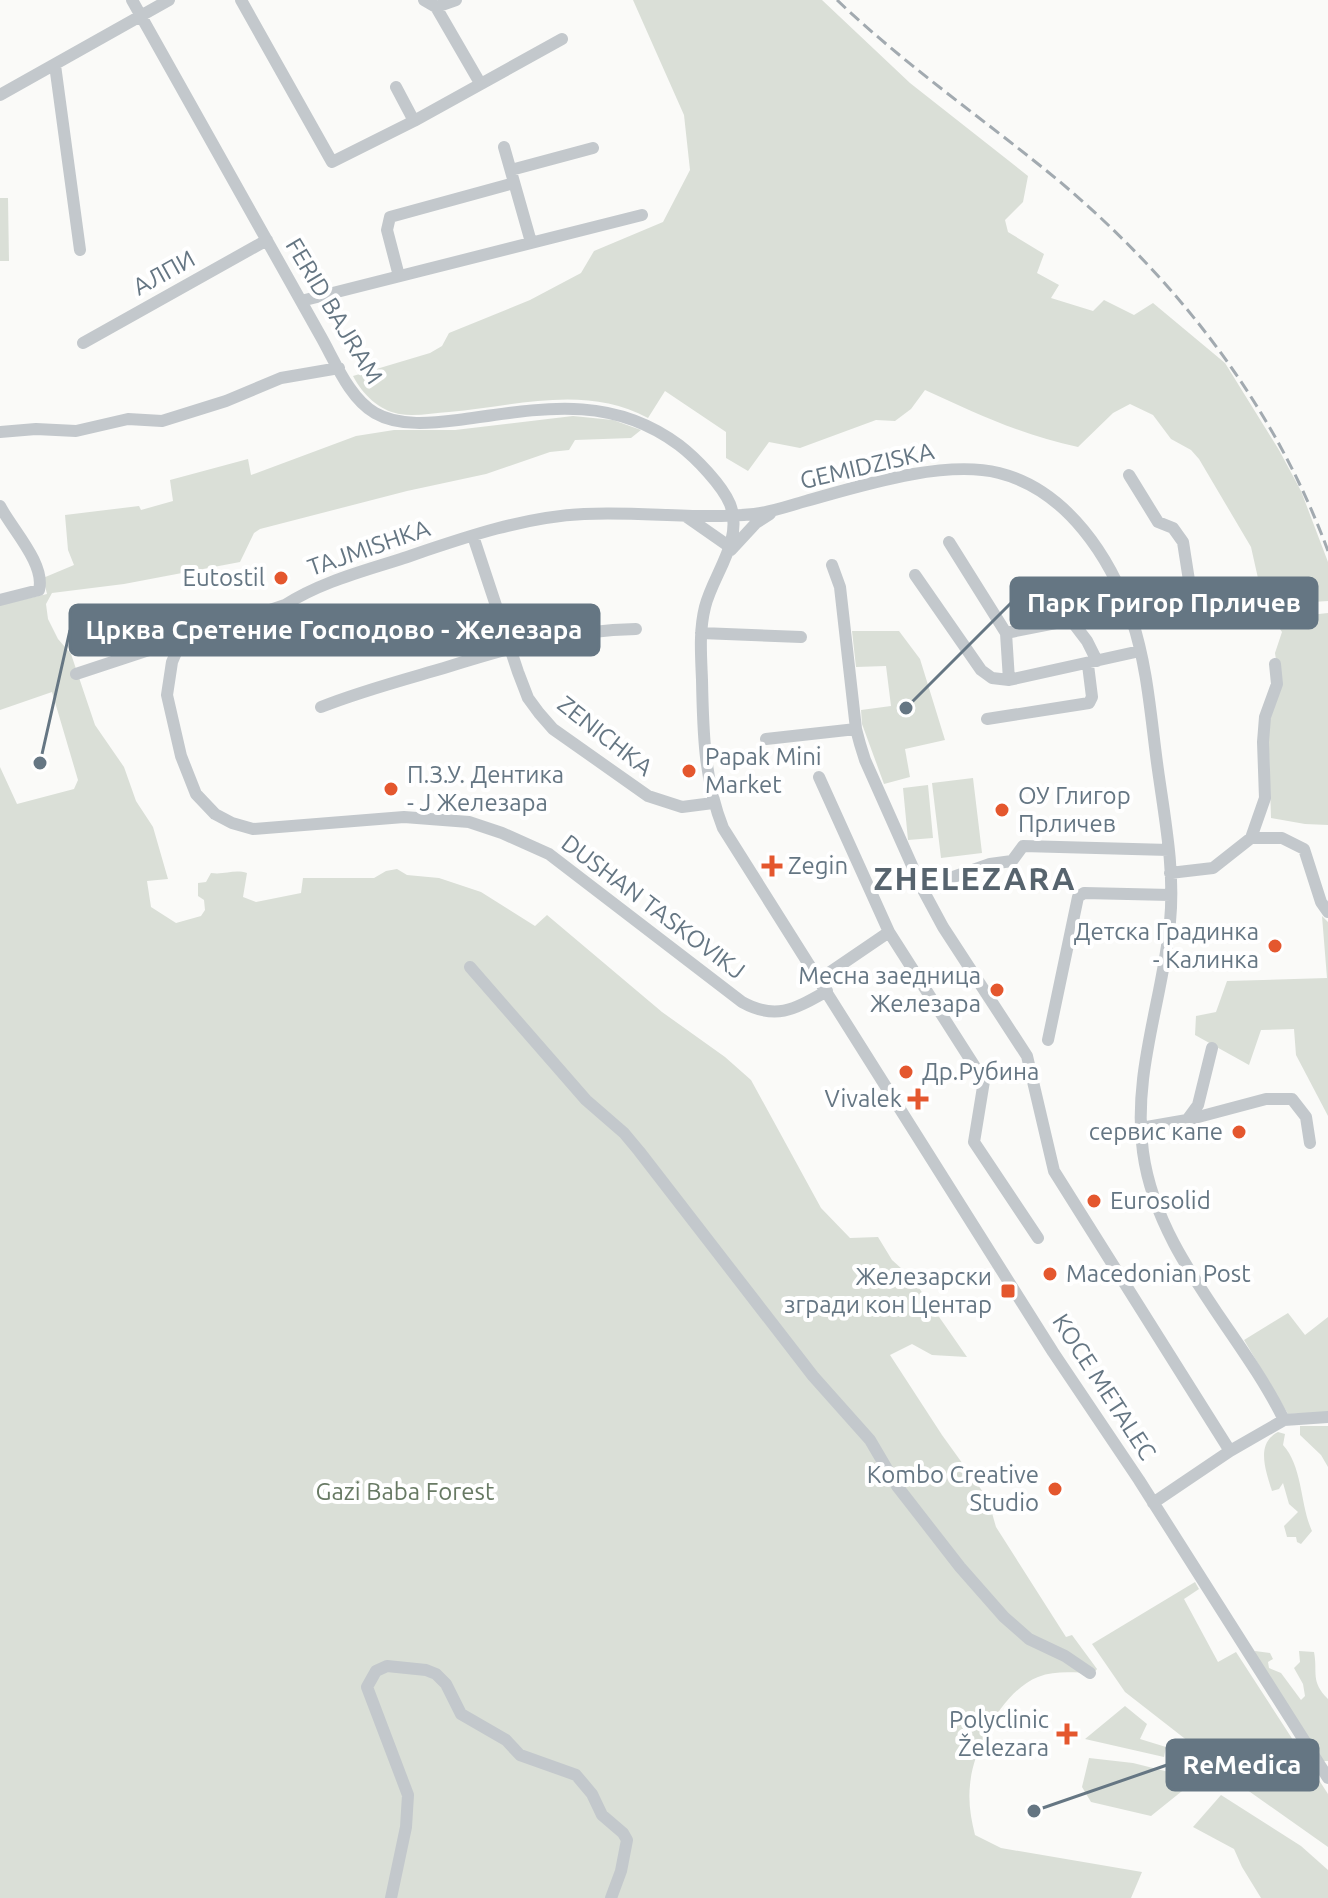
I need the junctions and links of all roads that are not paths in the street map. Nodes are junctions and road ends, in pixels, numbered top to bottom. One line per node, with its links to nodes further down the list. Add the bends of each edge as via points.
1 (132, 0): 6 (street, FERID BAJRAM)
2 (169, 0): 6 (street)
3 (241, 0): 12 (street, via 332,162)
4 (456, 0): 5 (street)
5 (430, 3): 9 (street)
6 (141, 15): 8 (street); 18 (street, FERID BAJRAM)
7 (562, 39): 9 (street)
8 (55, 65): 11 (street); 20 (street)
9 (480, 83): 12 (street)
10 (396, 87): 12 (street)
11 (0, 95)
12 (414, 121)
13 (504, 147): 15 (street)
14 (593, 148): 15 (street)
15 (511, 170): 16 (street)
16 (514, 183): 19 (street); 21 (street, via 389,218 387,230)
17 (642, 215): 19 (street)
18 (267, 240): 22 (street, FERID BAJRAM); 23 (street, АЛПИ)
19 (531, 242): 21 (street)
20 (80, 250)
21 (399, 276): 22 (street)
22 (301, 301): 24 (street, FERID BAJRAM)
23 (83, 343)
24 (339, 368): 25 (street, via 281,378 162,421 128,419 76,431); 29 (street, FERID BAJRAM, via 367,407 393,420 447,421 575,408 621,415 689,452 730,503)
25 (0, 432)
26 (1129, 475): 37 (street, via 1158,522 1183,542)
27 (0, 506): 36 (street, via 34,561 41,584 33,593)
28 (773, 512): 29 (street, GEMIDZISKA); 33 (street); 39 (street, GEMIDZISKA, via 934,471 998,472 1033,485 1079,524 1109,569)
29 (732, 515): 30 (street, TAJMISHKA); 33 (street, KOCE METALEC)
30 (687, 517): 31 (street, TAJMISHKA, via 577,514); 33 (street, TAJMISHKA)
31 (473, 536): 44 (street, TAJMISHKA, via 313,588 285,605); 45 (street, ZENICHKA)
32 (949, 542): 42 (street)
33 (730, 549): 41 (street, KOCE METALEC, via 705,606)
34 (832, 565): 53 (street, via 846,625)
35 (915, 575): 50 (street, via 981,670)
36 (0, 600)
37 (1193, 606): 38 (street, via 1266,613); 39 (street, via 1165,606)
38 (1309, 608)
39 (1131, 619): 46 (street, GEMIDZISKA)
40 (636, 629): 45 (street, via 561,635)
41 (701, 633): 43 (street); 56 (street, KOCE METALEC, via 703,734)
42 (1006, 633): 47 (street, via 1071,620 1087,641); 50 (street)
43 (801, 637)
44 (187, 638): 49 (street, TAJMISHKA); 65 (street, DUSHAN TASKOVIKJ, via 168,677 170,713 196,794 223,819 253,829 404,817 469,822 549,854 757,1011 785,1011)
45 (511, 647): 51 (street); 56 (street, ZENICHKA, via 528,698 553,729 648,796 682,807)
46 (1140, 651): 47 (street); 58 (street, GEMIDZISKA)
47 (1092, 663): 50 (street); 52 (street, via 1089,703)
48 (1275, 664): 57 (street, via 1277,684 1265,717 1265,798)
49 (76, 674)
50 (1009, 680)
51 (321, 707)
52 (987, 719)
53 (856, 729): 54 (street); 60 (street)
54 (766, 739)
55 (819, 777): 63 (street)
56 (713, 803): 65 (street, KOCE METALEC, via 723,828)
57 (1251, 838): 59 (street, via 1213,868); 62 (street, via 1282,838 1304,849)
58 (1169, 850): 59 (street, GEMIDZISKA); 60 (street, via 1023,846 1012,861)
59 (1170, 873): 61 (street, GEMIDZISKA)
60 (922, 888): 74 (street, via 1027,1056 1054,1171)
61 (1171, 895): 66 (street, via 1078,897); 69 (street, GEMIDZISKA, via 1145,1063)
62 (1328, 912)
63 (889, 932): 65 (street); 71 (street, via 984,1081 974,1142)
64 (470, 967): 76 (street, via 586,1100 639,1151 813,1376 870,1440 897,1486 960,1567 1029,1639)
65 (823, 985): 75 (street, KOCE METALEC)
66 (1048, 1040)
67 (1212, 1048): 68 (street, via 1198,1105)
68 (1187, 1120): 69 (street); 70 (street, via 1266,1099 1292,1099 1306,1117)
69 (1141, 1128): 73 (street, GEMIDZISKA, via 1149,1183 1174,1246)
70 (1310, 1143)
71 (1038, 1238)
72 (1328, 1417): 73 (street)
73 (1284, 1420): 74 (street)
74 (1230, 1451): 75 (street)
75 (1153, 1503): 77 (street, KOCE METALEC)
76 (1090, 1673)
77 (1328, 1778)
78 (391, 1898): 79 (street, via 408,1795 367,1687 376,1671 387,1666 436,1674 461,1714 506,1740 520,1755 565,1769 586,1784 602,1815 627,1840)
79 (611, 1898)

